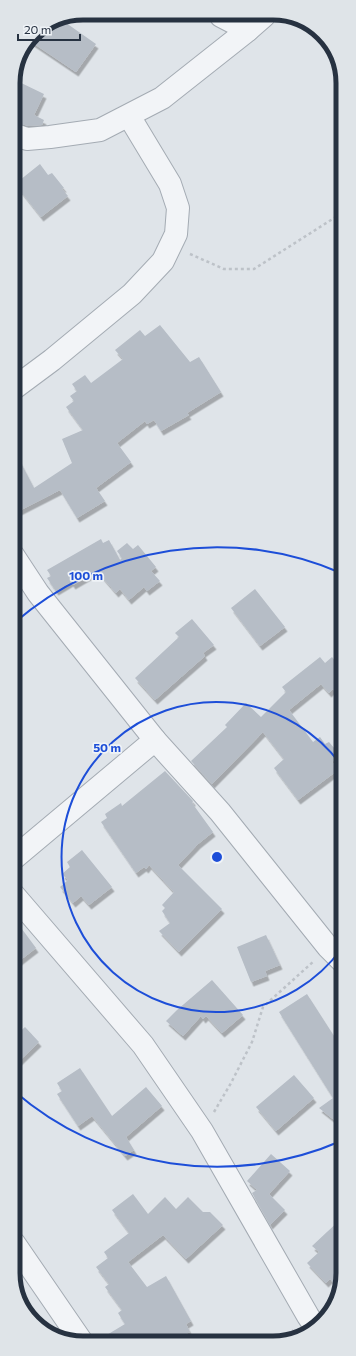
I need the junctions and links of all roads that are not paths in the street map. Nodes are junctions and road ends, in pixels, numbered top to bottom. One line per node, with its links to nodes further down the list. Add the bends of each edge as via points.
1 (229, 20): 3 (street)
2 (259, 20): 3 (street)
3 (248, 30): 4 (street, via 162,98)
4 (129, 116): 5 (street, via 100,130 50,138 27,139); 6 (street, via 170,184 178,208 176,234 163,261 132,294)
5 (20, 136)
6 (20, 384)
7 (20, 566): 8 (street, via 38,593)
8 (155, 740): 9 (street); 11 (street, via 220,812)
9 (20, 854)
10 (20, 901): 13 (street, via 143,1045 202,1131)
11 (336, 954)
12 (20, 1252): 14 (street)
13 (312, 1322)
14 (78, 1336)

